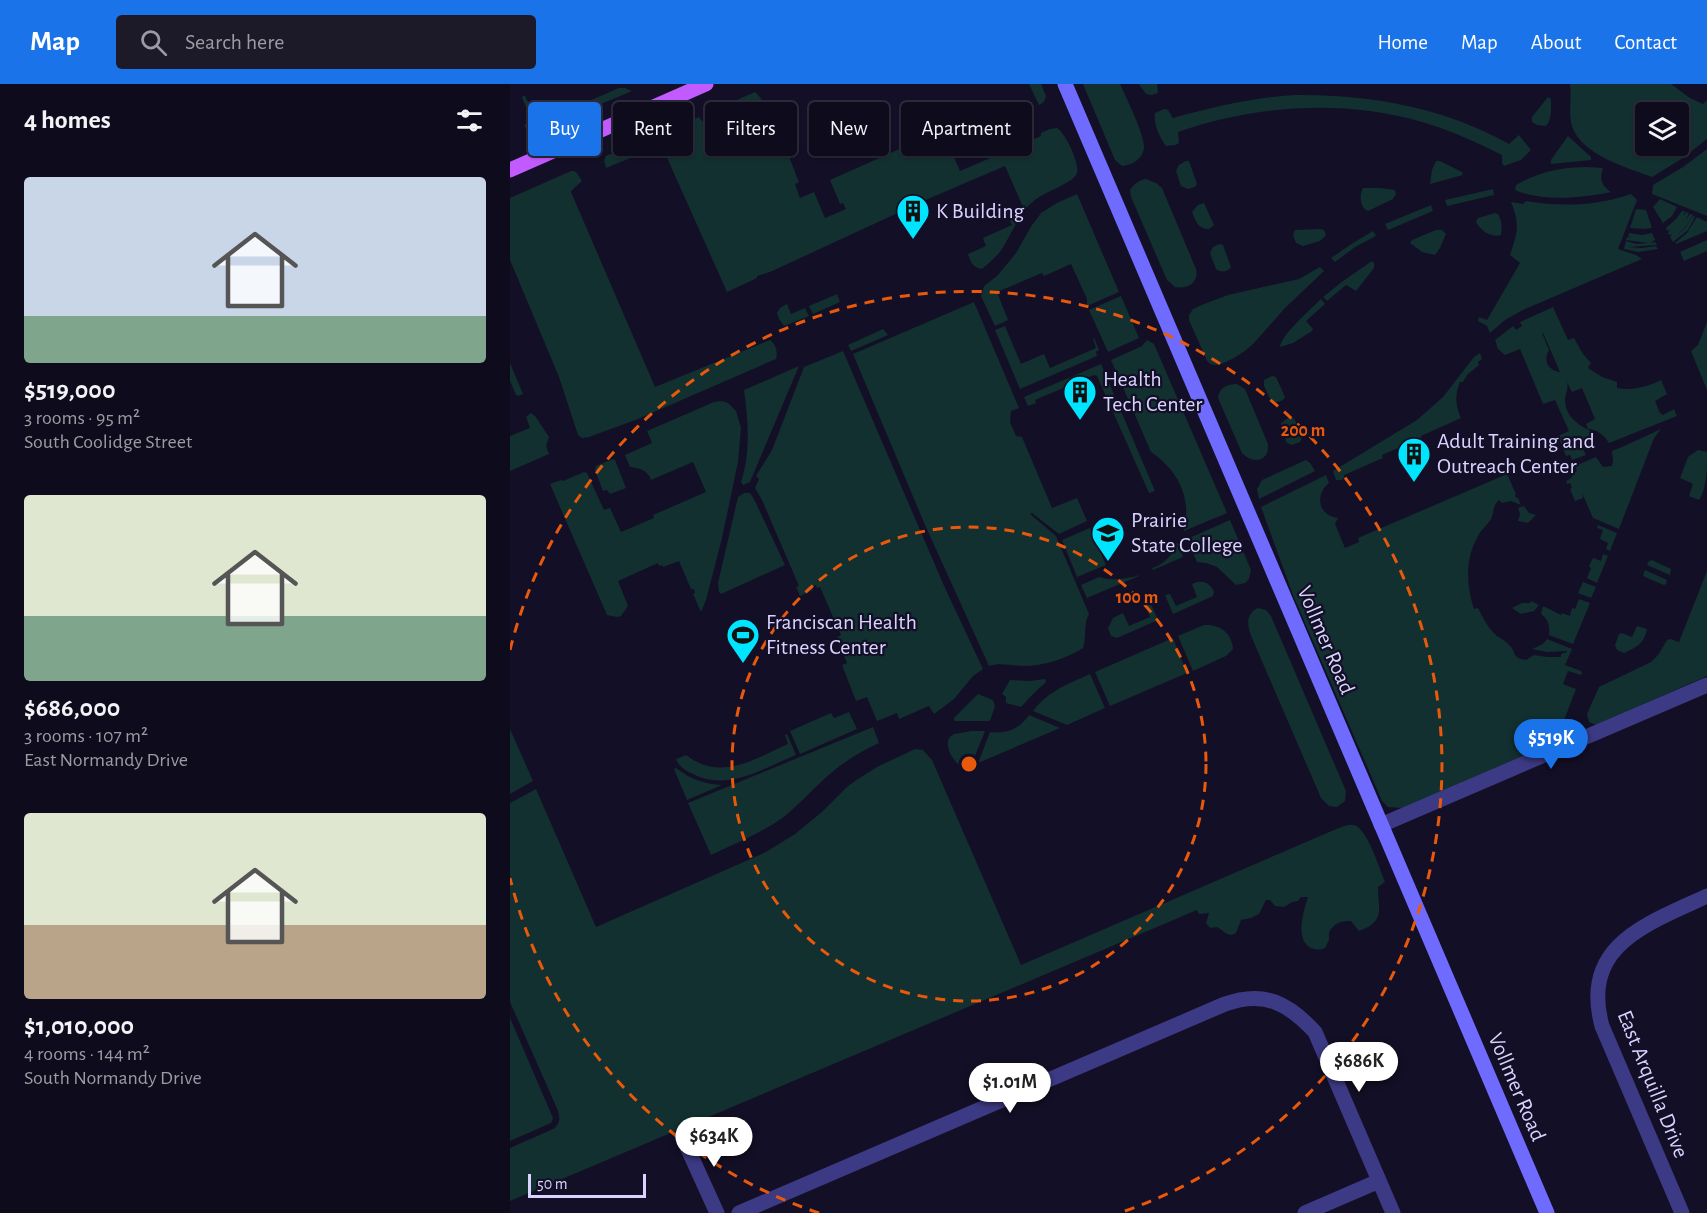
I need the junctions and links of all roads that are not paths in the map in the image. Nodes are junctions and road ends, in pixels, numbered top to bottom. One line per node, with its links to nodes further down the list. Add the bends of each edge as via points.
1 (706, 84): 3 (main road)
2 (1065, 84): 5 (main road, Vollmer Road)
3 (510, 170)
4 (1707, 684): 5 (street)
5 (1381, 825): 13 (main road, Vollmer Road)
6 (1707, 896): 14 (street, East Arquilla Drive, via 1651,922 1615,948 1602,970 1597,994 1602,1026)
7 (682, 1136): 9 (street)
8 (1379, 1181): 10 (street, via 1315,1032 1284,1005 1246,998); 11 (street); 12 (street)
9 (717, 1213)
10 (738, 1213)
11 (1305, 1213)
12 (1393, 1213)
13 (1546, 1213)
14 (1682, 1213)

